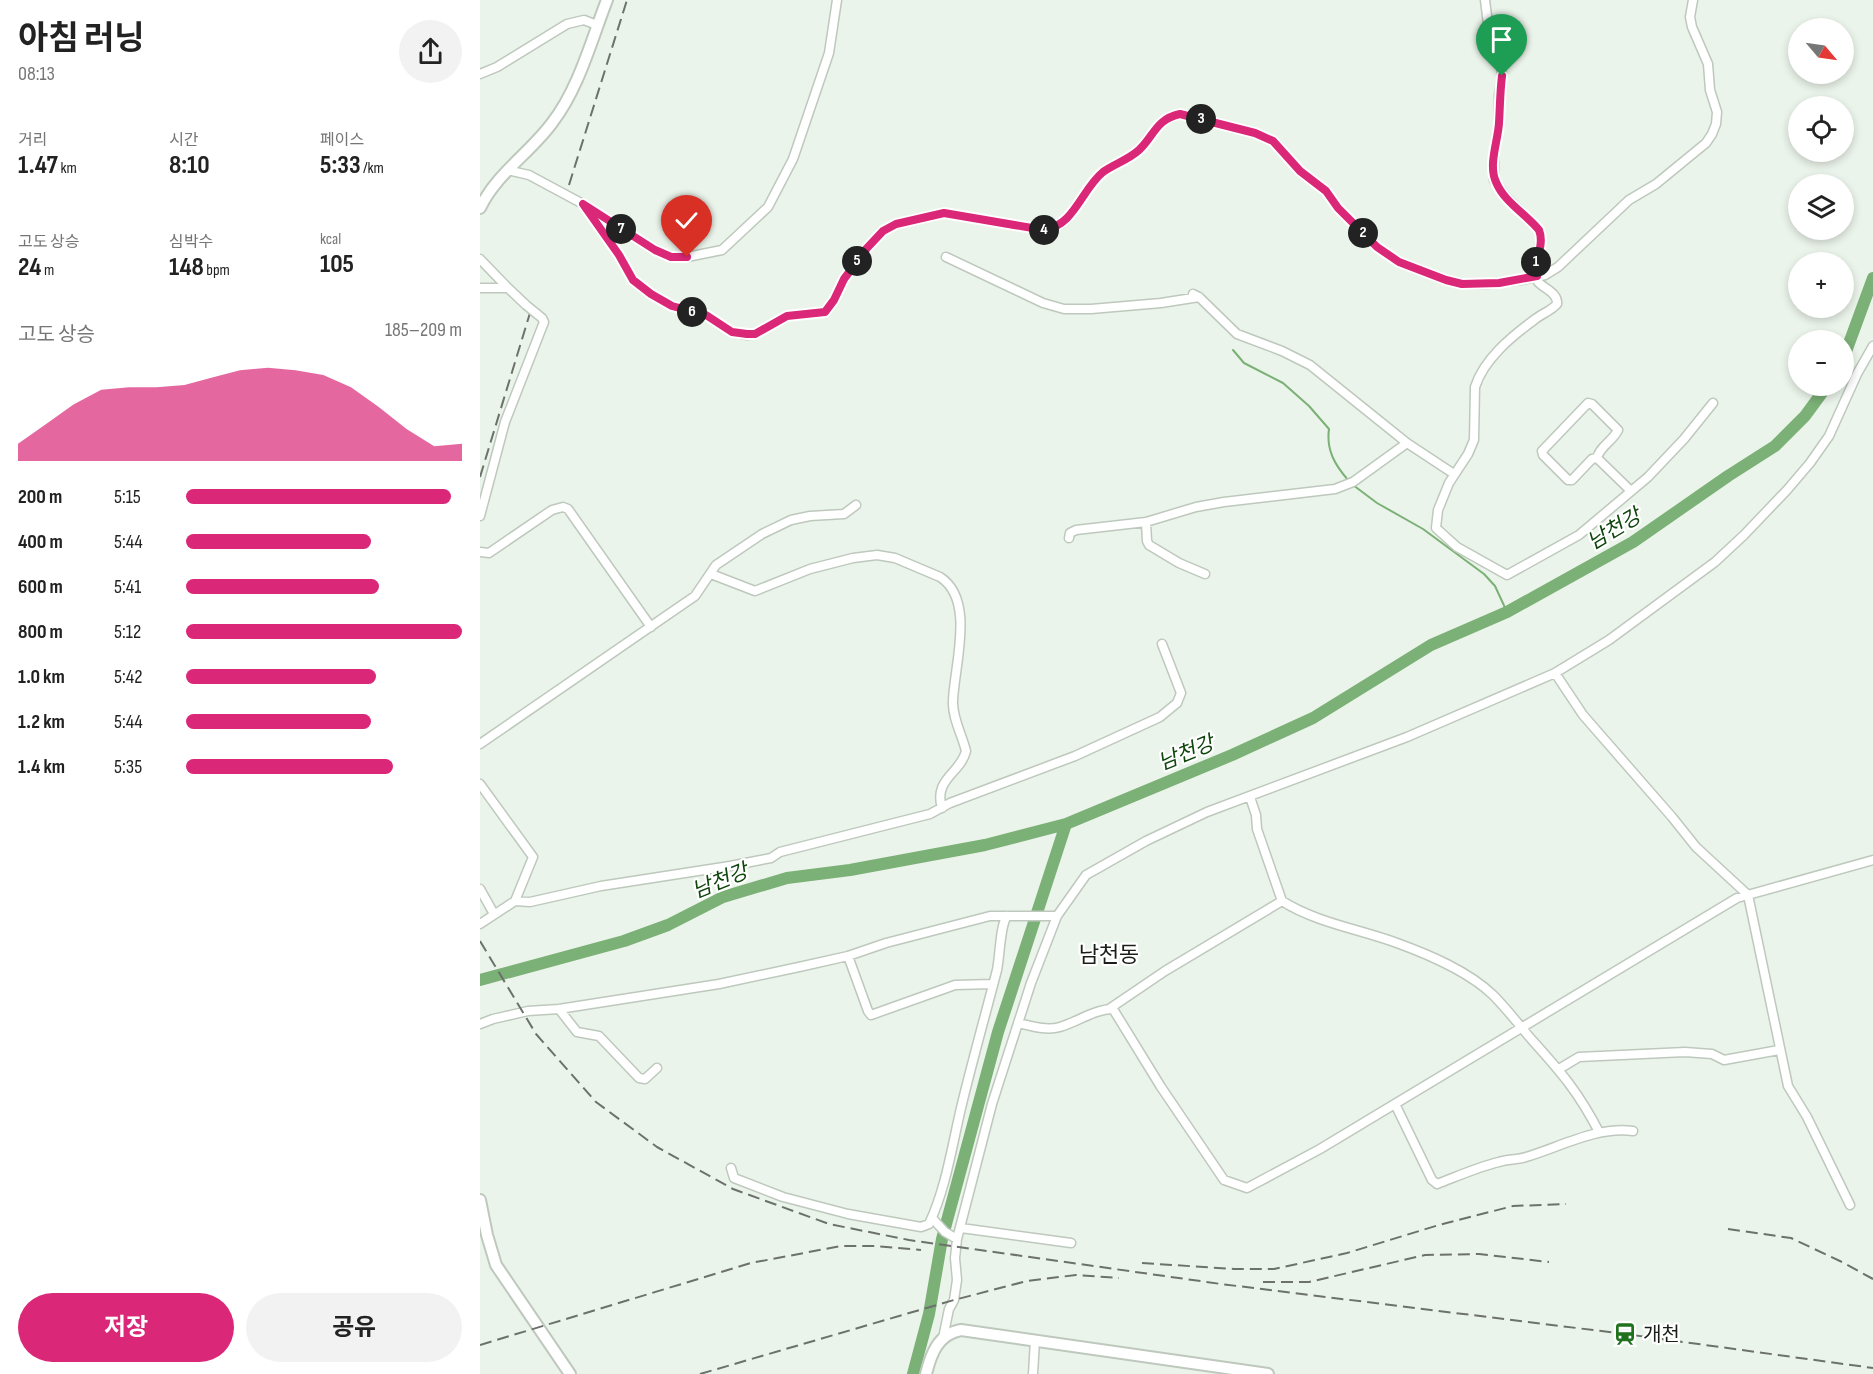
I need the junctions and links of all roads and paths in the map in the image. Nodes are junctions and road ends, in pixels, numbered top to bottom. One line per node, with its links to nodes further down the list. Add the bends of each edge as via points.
1 (607, 0): 5 (main road)
2 (837, 0): 8 (street, via 829,53 793,159 768,207 722,250 671,257)
3 (1485, 0): 12 (street, via 1488,24 1499,48 1502,76 1494,180 1542,236)
4 (1693, 0): 12 (street, via 1690,17 1708,64 1717,112 1712,134 1656,184 1629,200 1558,267)
5 (597, 25): 6 (street, via 584,20 567,24); 7 (main road, via 564,106)
6 (480, 74)
7 (507, 170): 8 (street, via 529,175); 9 (main road)
8 (583, 204): 12 (street, via 633,280 642,287 672,306 706,315 732,332 755,334 787,316 825,312 867,248 896,224 944,213 1044,230 1052,228 1069,216 1103,172 1135,153 1158,125 1180,114 1273,141 1377,247 1399,262 1462,284)
9 (480, 208)
10 (946, 257): 17 (street, via 1064,309 1171,302 1196,295 1237,334 1310,365)
11 (480, 259): 14 (street)
12 (1537, 276): 19 (street, via 1557,304 1495,354 1477,380 1474,440)
13 (480, 288): 14 (street)
14 (508, 288): 22 (street, bridge, via 544,322 505,422)
15 (1872, 349): 30 (street, via 1820,449 1744,535 1645,615)
16 (1713, 403): 20 (street, via 1684,439)
17 (1407, 443): 19 (street); 23 (street, via 1353,482 1335,489 1196,507)
18 (1597, 458): 18 (street, via 1568,480 1542,451 1588,403 1618,430); 20 (street)
19 (1454, 474): 20 (street, via 1442,500 1436,528 1464,552 1507,575 1579,535)
20 (1631, 491)
21 (856, 505): 26 (street, via 844,514 810,516 779,525 740,547)
22 (480, 516)
23 (1146, 522): 24 (street, via 1076,530); 27 (street, via 1149,545)
24 (1069, 538)
25 (481, 554): 28 (street, via 489,553 552,510 568,509)
26 (711, 573): 28 (street, via 695,596); 34 (street, via 755,591 826,565 886,556 947,582 957,599 959,614 953,700 966,751 962,762 944,782)
27 (1205, 574)
28 (651, 627): 31 (street)
29 (1162, 644): 34 (street, via 1181,693 1177,703 1160,717 1075,756)
30 (1555, 674): 33 (street, via 1407,737); 37 (street, via 1583,715 1696,847)
31 (480, 744)
32 (480, 784): 38 (street, via 533,856)
33 (1250, 797): 39 (street); 42 (street, via 1146,841 1086,875)
34 (942, 808): 38 (street, via 780,852 771,858 530,902)
35 (1873, 860): 37 (street)
36 (480, 889): 40 (street)
37 (1748, 895): 50 (street, via 1689,925); 51 (street)
38 (516, 901): 40 (street)
39 (1281, 902): 47 (street); 50 (street, via 1411,948 1452,968 1492,994)
40 (494, 915): 43 (street)
41 (1007, 916): 42 (street); 44 (street, via 967,921); 45 (street)
42 (1052, 916): 48 (street)
43 (480, 924)
44 (848, 956): 45 (street, via 871,1015 955,985); 46 (street, via 719,984)
45 (993, 984): 60 (street)
46 (559, 1009): 49 (street, via 528,1011); 52 (street, via 577,1032 599,1036 608,1043 639,1078 645,1079)
47 (1108, 1009): 48 (street, via 1058,1028); 54 (street, via 1113,1009 1161,1087 1231,1185 1255,1186)
48 (1018, 1023): 61 (street, via 992,1104)
49 (480, 1024)
50 (1522, 1027): 53 (street); 54 (street)
51 (1779, 1050): 53 (street, via 1724,1060 1712,1054 1685,1052 1579,1057); 59 (street, via 1788,1086)
52 (657, 1068)
53 (1559, 1069): 56 (street)
54 (1395, 1104): 56 (street, via 1437,1184)
55 (1633, 1131): 56 (street)
56 (1599, 1132)
57 (731, 1168): 60 (street, via 734,1178 783,1197 848,1214 921,1227)
58 (480, 1201): 66 (main road, via 496,1265)
59 (1850, 1205)
60 (932, 1218): 62 (street, via 945,1233)
61 (961, 1228): 62 (street); 63 (street)
62 (957, 1239): 64 (street, via 957,1280)
63 (1071, 1243)
64 (943, 1338): 65 (main road, via 961,1330); 67 (main road, via 933,1351)
65 (1035, 1340): 68 (street); 69 (main road)
66 (570, 1374)
67 (926, 1374)
68 (1033, 1374)
69 (1268, 1374)

